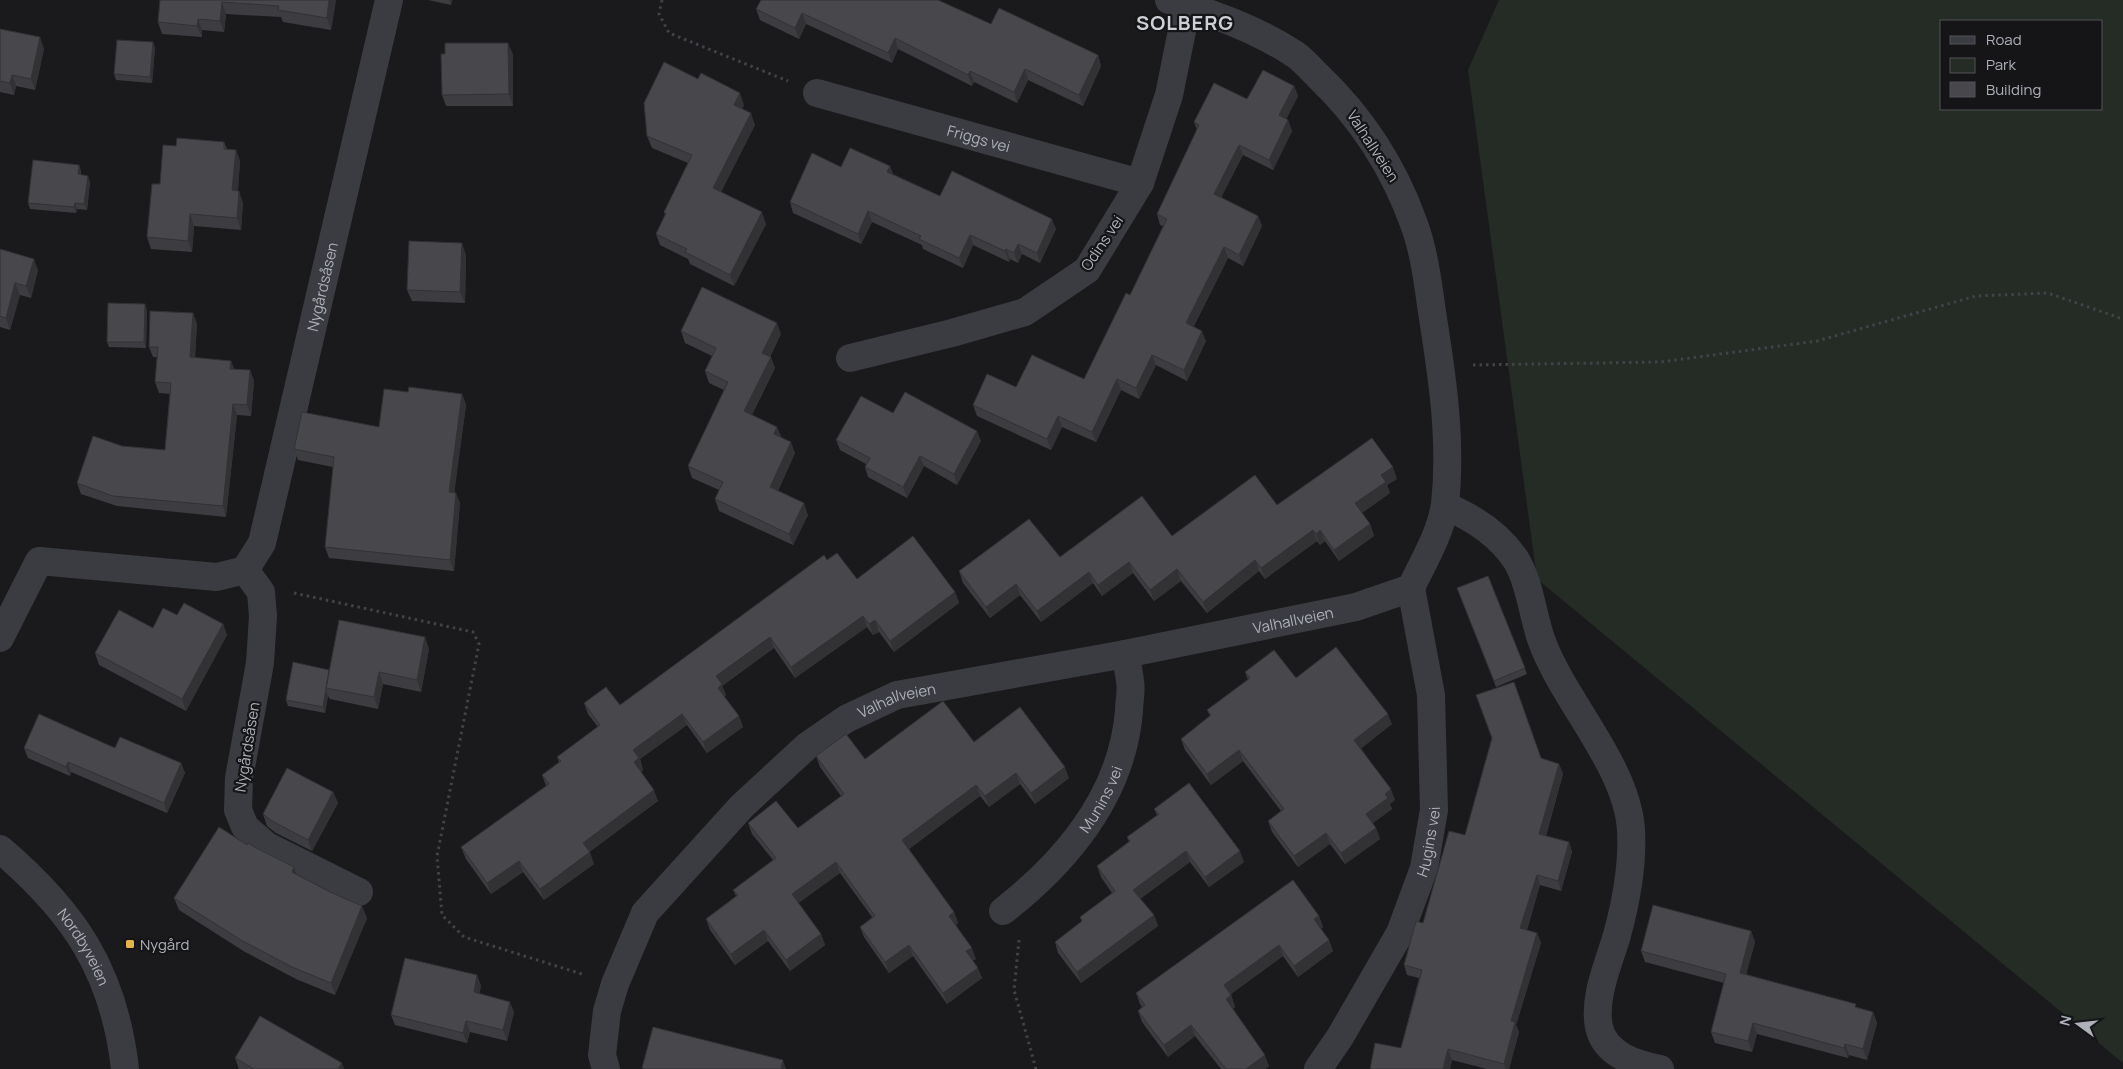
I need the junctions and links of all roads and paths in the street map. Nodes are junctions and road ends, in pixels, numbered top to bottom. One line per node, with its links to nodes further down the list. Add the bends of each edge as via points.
1 (390, 0): 10 (street, Nygårdsåsen, via 262,543)
2 (662, 0): 4 (path, via 659,14 669,33)
3 (1178, 3): 5 (street, Odins vei, via 1168,95); 8 (street, Valhallveien, via 1243,25 1298,56 1338,94 1369,135 1395,178 1415,225 1427,277)
4 (817, 92): 5 (street, Friggs vei)
5 (1140, 183): 7 (street, Odins vei, via 1086,270 1025,312)
6 (2123, 319): 8 (path, via 2048,293 1976,296 1817,341 1671,361)
7 (850, 358)
8 (1440, 365): 9 (street, Valhallveien, via 1448,442)
9 (1444, 506): 11 (street, Valhallveien); 19 (street, via 1464,513 1488,530 1516,561 1551,661 1621,790 1631,830 1629,869 1625,901 1597,1015 1599,1029 1613,1051)
10 (245, 570): 12 (street); 13 (street, via 217,577 39,561)
11 (1411, 588): 14 (street, Valhallveien, via 1356,606); 23 (street, Hugins vei, via 1431,695 1434,810 1424,868 1400,932)
12 (261, 592): 16 (street, Nygårdsåsen, via 260,663 239,778 238,810 245,827 268,846); 18 (path, via 290,592 473,632 479,644 437,856 442,915 464,937)
13 (0, 638)
14 (1125, 654): 17 (street, Munins vei, via 1131,682 1127,729 1112,781 1082,833 1032,889); 18 (street, Valhallveien, via 897,695 846,718 808,746 742,806 646,913)
15 (0, 849): 20 (street, Nordbyveien, via 52,899 98,964 113,1002)
16 (359, 892)
17 (1013, 903): 22 (path, via 1014,990)
18 (615, 984): 21 (street, Valhallveien, via 607,1011 602,1055)
19 (1645, 1067)
20 (125, 1069)
21 (606, 1069)
22 (1036, 1069)
23 (1318, 1069)

